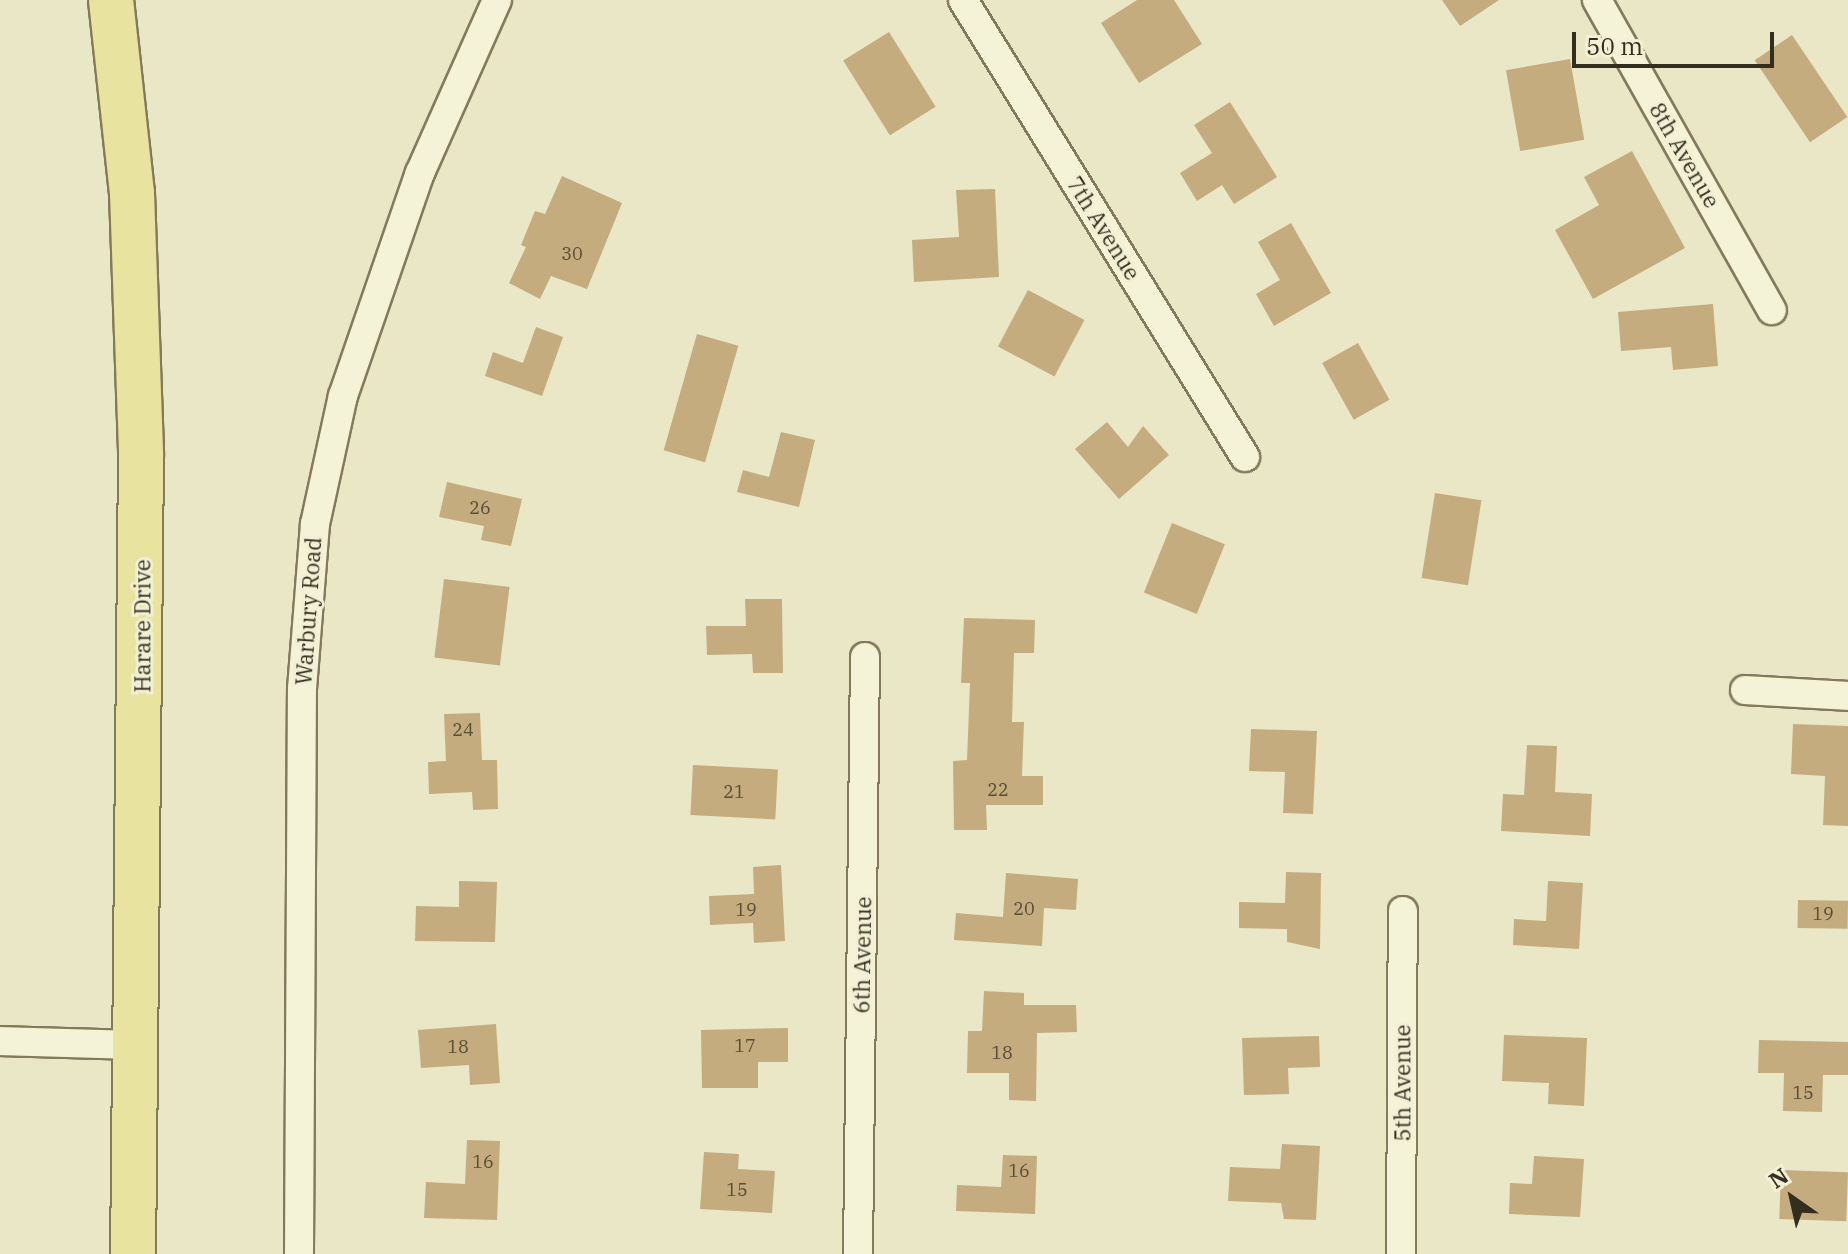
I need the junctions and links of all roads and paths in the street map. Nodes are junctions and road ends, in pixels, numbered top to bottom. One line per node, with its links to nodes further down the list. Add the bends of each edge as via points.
1 (111, 0): 12 (main road, Harare Drive, via 132,193 138,362 143,620)
2 (497, 0): 14 (street, Warbury Road, via 415,188 343,396 315,524 302,689)
3 (963, 0): 6 (street, 7th Avenue)
4 (1597, 0): 5 (street, 8th Avenue)
5 (1772, 310)
6 (1245, 457)
7 (865, 657): 15 (street, 6th Avenue)
8 (1745, 690): 9 (street)
9 (1848, 696)
10 (1403, 911): 16 (street, 5th Avenue)
11 (0, 1041): 12 (street)
12 (138, 1045): 13 (main road, Harare Drive)
13 (133, 1254)
14 (299, 1254)
15 (858, 1254)
16 (1401, 1254)

